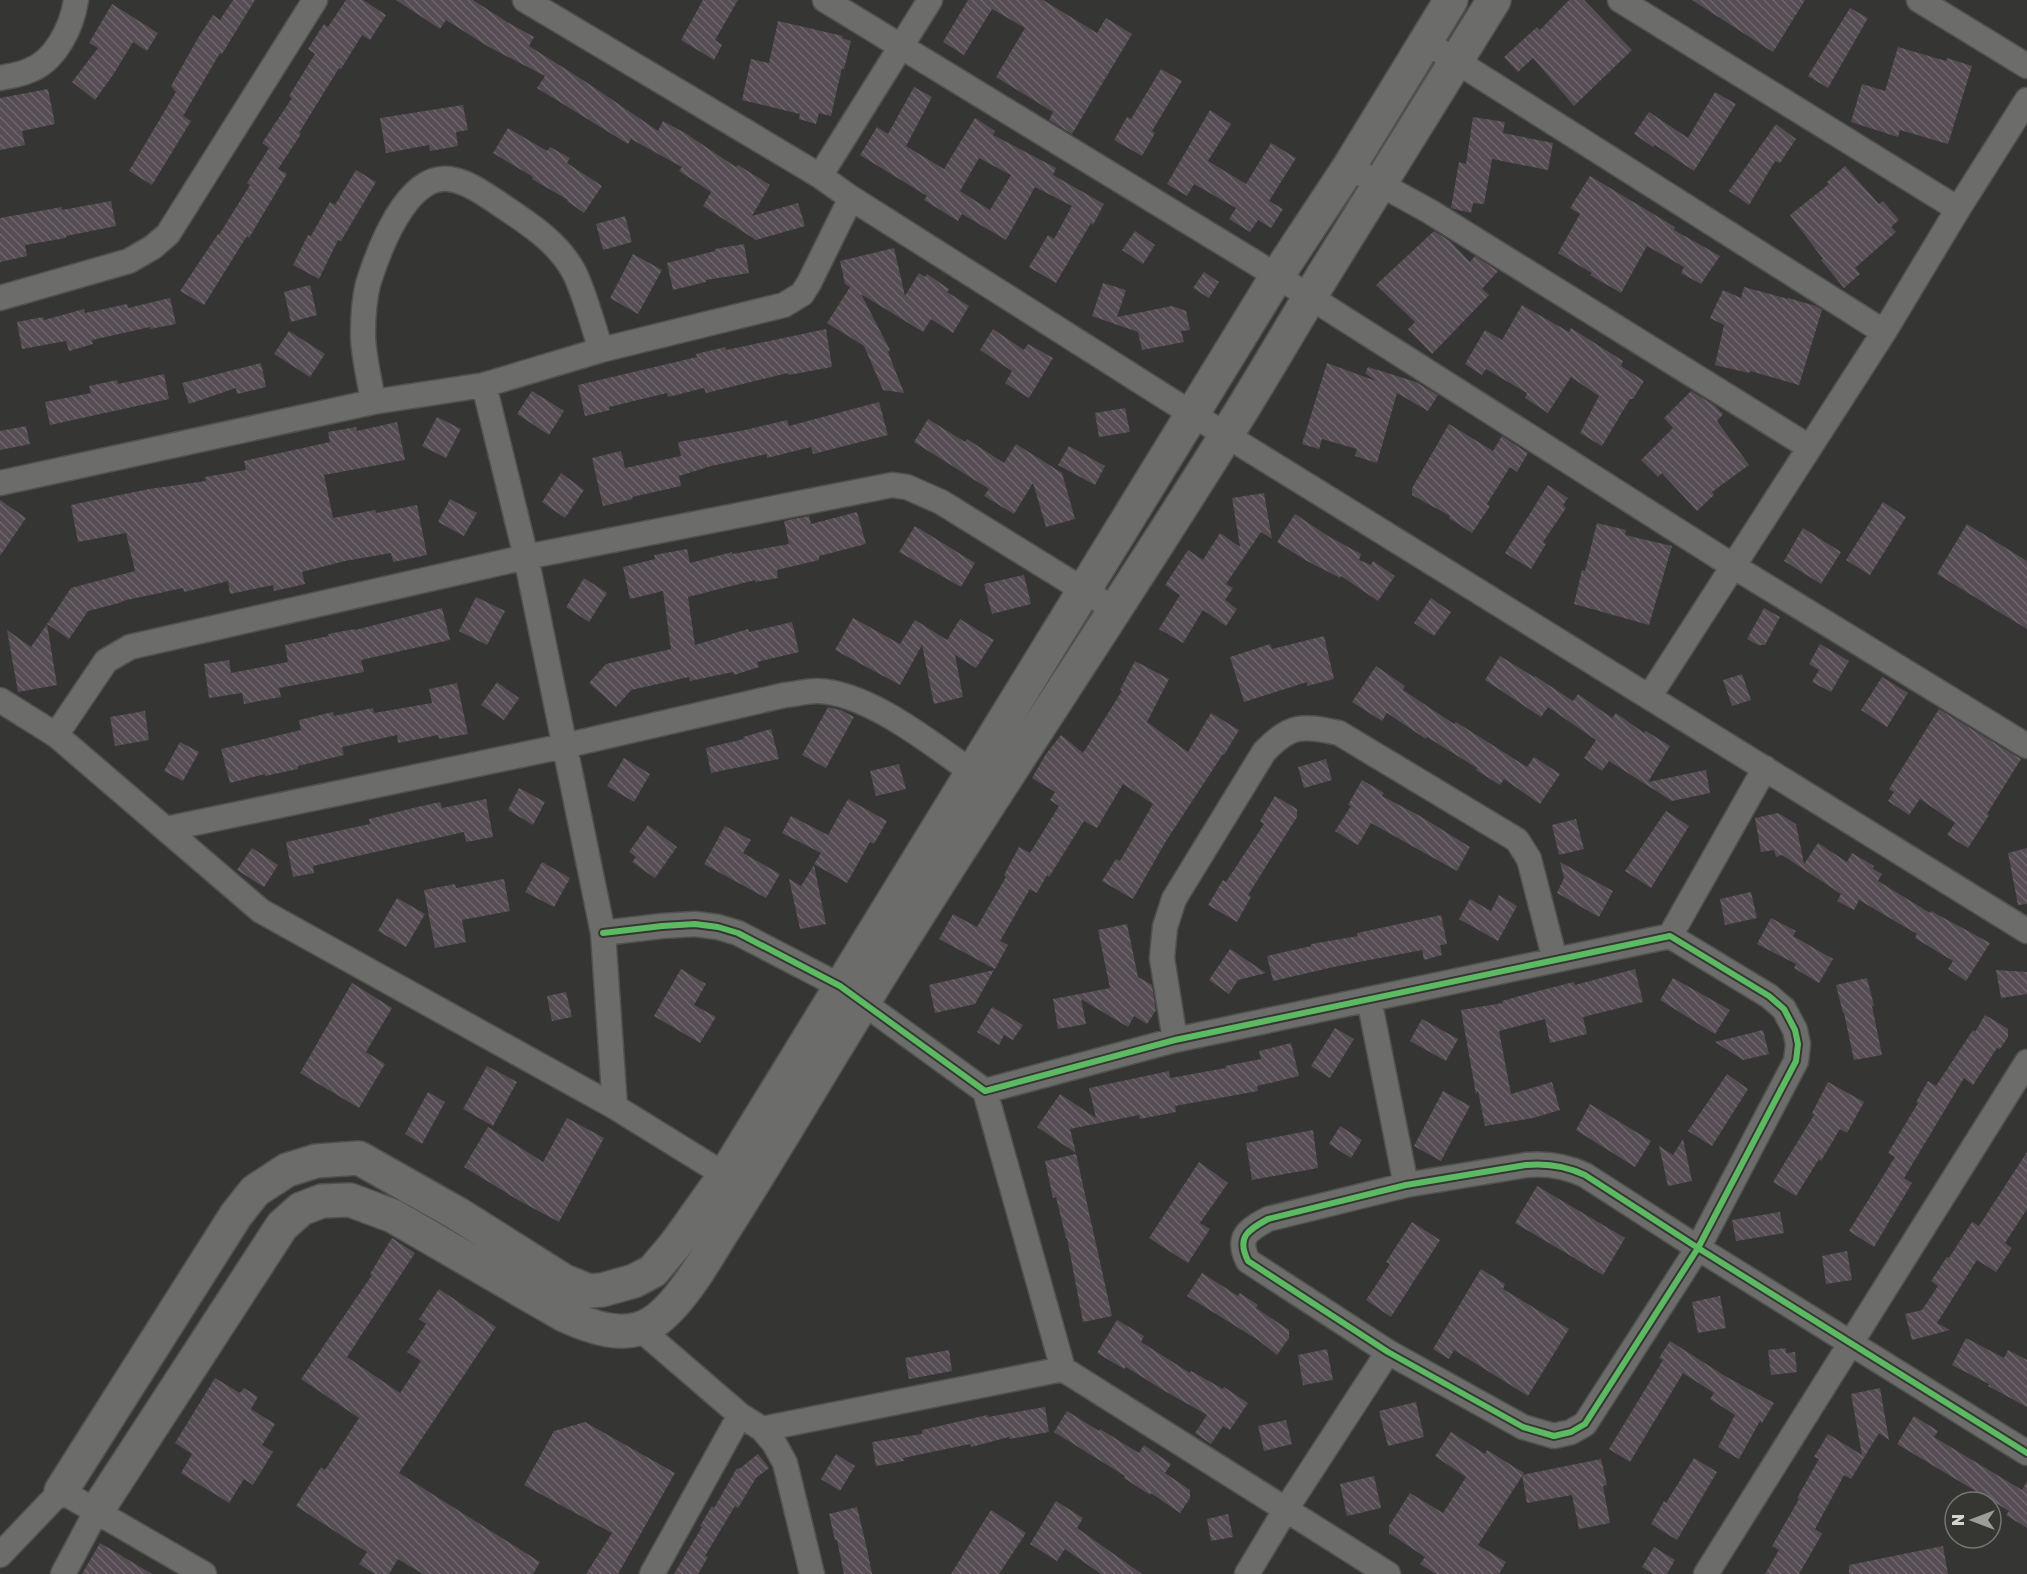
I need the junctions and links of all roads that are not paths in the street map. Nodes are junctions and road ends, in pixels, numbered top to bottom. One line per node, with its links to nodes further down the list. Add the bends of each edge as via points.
1 (76, 0): 14 (street, via 66,31 42,64)
2 (315, 0): 23 (street, via 168,234 129,261)
3 (525, 0): 17 (street)
4 (825, 0): 11 (street)
5 (930, 0): 11 (street)
6 (1451, 0): 10 (street)
7 (1494, 0): 12 (street)
8 (1620, 0): 20 (street)
9 (1919, 0): 13 (street)
10 (1426, 42): 12 (street); 16 (street)
11 (901, 47): 17 (street); 21 (street)
12 (1457, 60): 18 (street); 24 (street)
13 (2027, 66)
14 (0, 78)
15 (2027, 100): 20 (street)
16 (1349, 167): 18 (street); 21 (street)
17 (820, 176): 19 (street)
18 (1380, 183): 22 (street); 30 (street)
19 (852, 198): 25 (street, via 809,283 795,299 784,305); 28 (street)
20 (1958, 209): 24 (street)
21 (1276, 276): 22 (street); 28 (street)
22 (1310, 297): 29 (street); 33 (street)
23 (0, 298)
24 (1884, 332): 30 (street)
25 (601, 350): 26 (street); 27 (street, via 574,273 561,252 492,199 460,182 439,179 423,185 406,203 389,231 368,286 363,337)
26 (484, 385): 27 (street); 32 (street)
27 (374, 402): 31 (street)
28 (1192, 414): 29 (street); 34 (street)
29 (1227, 435): 35 (street); 36 (street)
30 (1809, 447): 33 (street)
31 (0, 483)
32 (526, 557): 34 (street, via 892,485 907,487 941,502); 38 (street, via 130,647 106,661); 39 (street)
33 (1732, 566): 36 (street); 40 (street)
34 (1084, 589): 35 (street); 42 (street)
35 (1114, 609): 42 (street)
36 (1650, 697): 41 (street)
37 (0, 700): 38 (street)
38 (56, 735): 43 (street)
39 (564, 746): 42 (street, via 785,695 818,691 848,696 877,709); 43 (street); 45 (street)
40 (2027, 746)
41 (1765, 768): 44 (street); 46 (street)
42 (985, 781): 48 (street)
43 (166, 829): 53 (street, via 261,911)
44 (2027, 931)
45 (603, 933): 48 (street, via 673,925 718,927 738,933); 53 (street)
46 (1670, 936): 47 (street); 56 (street, via 1769,996 1784,1009 1798,1044 1790,1075)
47 (1555, 960): 49 (street); 50 (street, via 1529,859 1517,840 1339,733 1297,729 1278,737 1264,752 1174,899 1165,927 1162,958)
48 (852, 994): 52 (street); 54 (street)
49 (1369, 999): 50 (street); 55 (street)
50 (1175, 1040): 52 (street)
51 (2027, 1062): 58 (street)
52 (985, 1091): 60 (street)
53 (615, 1107): 54 (street)
54 (736, 1184): 57 (street, via 706,1259 675,1301 650,1324); 64 (street, via 653,1271 616,1287 589,1291 564,1281 359,1158 316,1161 287,1170 255,1191 236,1215)
55 (1406, 1185): 56 (street, via 1526,1165 1564,1167 1585,1175); 59 (street, via 1268,1219 1250,1229 1244,1239 1248,1261)
56 (1698, 1248): 58 (street); 59 (street, via 1585,1424 1571,1432 1554,1436 1523,1427)
57 (639, 1328): 61 (street); 66 (street, via 604,1330 586,1326 393,1216 350,1200 322,1201 301,1209 282,1226)
58 (1851, 1344): 63 (street); 74 (street)
59 (1388, 1352): 65 (street)
60 (1062, 1369): 62 (street); 65 (street)
61 (740, 1415): 62 (street); 70 (street)
62 (762, 1429): 71 (street, via 785,1462)
63 (2027, 1454)
64 (61, 1491): 66 (street); 67 (street)
65 (1287, 1509): 72 (street); 73 (street)
66 (96, 1512): 68 (street); 69 (street)
67 (0, 1555)
68 (63, 1574)
69 (204, 1574)
70 (652, 1574)
71 (812, 1574)
72 (1247, 1574)
73 (1388, 1574)
74 (1706, 1574)

